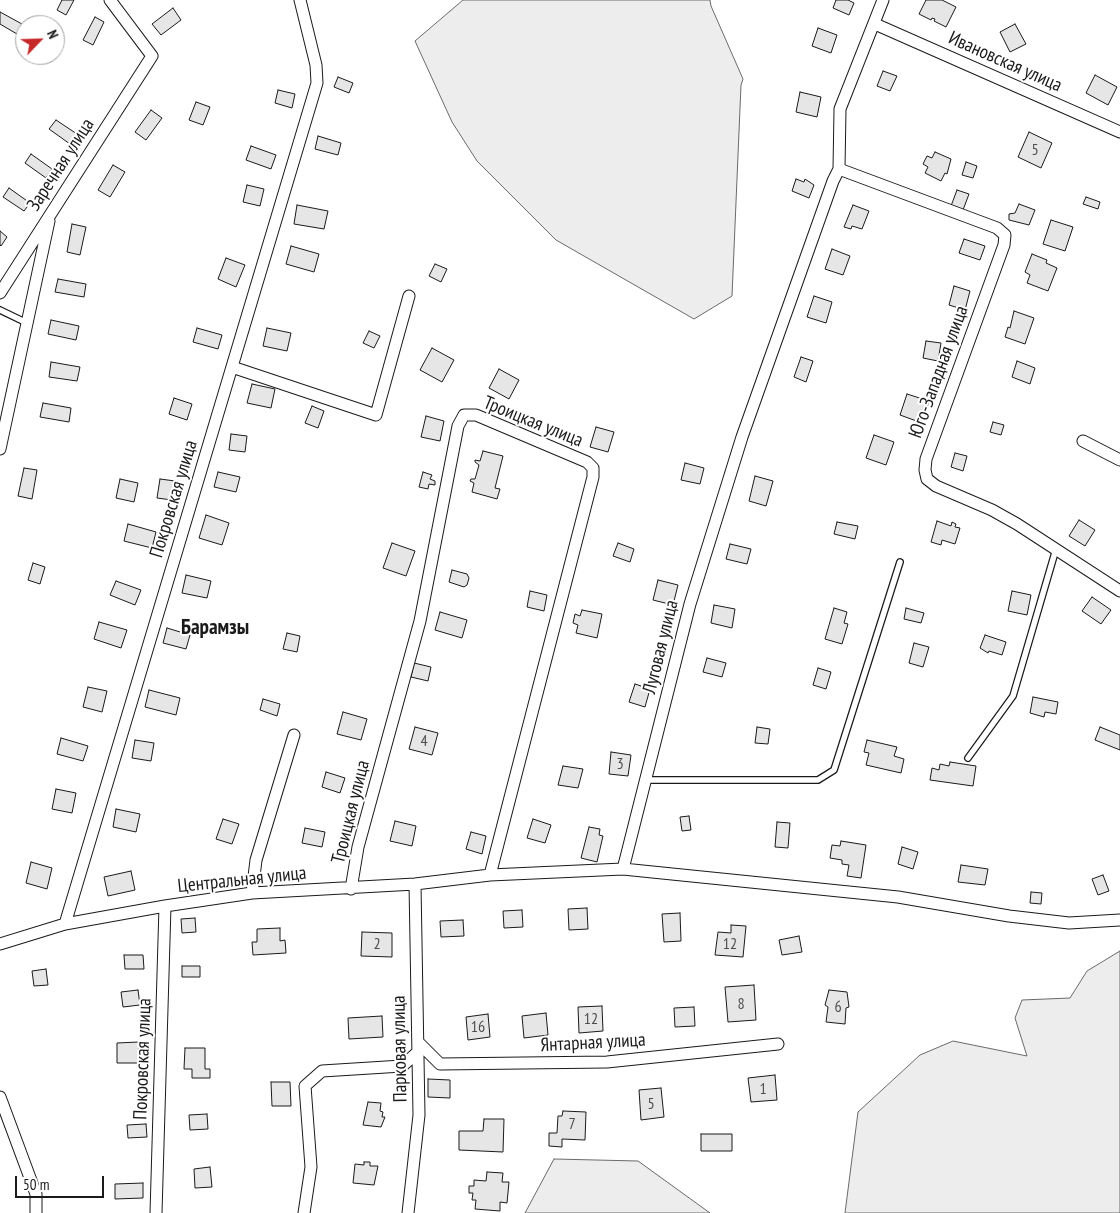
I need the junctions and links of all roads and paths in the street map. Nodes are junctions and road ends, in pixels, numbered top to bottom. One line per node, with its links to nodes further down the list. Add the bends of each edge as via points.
1 (110, 0): 7 (street, Заречная улица, via 152,56)
2 (300, 0): 12 (street, Покровская улица, via 316,64 317,83)
3 (884, 0): 4 (street)
4 (875, 24): 5 (street, Ивановская улица); 6 (street, via 840,109)
5 (1120, 132)
6 (839, 169): 16 (street, Юго-Западная улица, via 997,228 1005,235 925,470 927,479 936,486 992,510); 21 (street, Луговая улица, via 742,437 690,604)
7 (51, 213): 8 (street, Заречная улица); 11 (street)
8 (0, 293)
9 (410, 296): 12 (street, via 376,415)
10 (0, 310): 11 (lane)
11 (27, 324): 14 (street)
12 (232, 367): 29 (street, Покровская улица)
13 (1083, 441): 15 (street)
14 (0, 449)
15 (1120, 460)
16 (1056, 549): 18 (street, Юго-Западная улица); 20 (lane, via 1013,696)
17 (900, 562): 21 (lane, via 834,770 818,780)
18 (1120, 591)
19 (294, 735): 26 (street, via 256,860)
20 (968, 758)
21 (646, 780): 22 (street, Луговая улица)
22 (623, 869): 23 (street, Центральная улица); 28 (street, Центральная улица, via 898,897 1069,923)
23 (490, 875): 24 (street, Центральная улица); 25 (street, Троицкая улица, via 593,468 586,462 476,415 464,415 458,426 420,621 358,847)
24 (415, 884): 25 (street, Центральная улица); 32 (street, Парковая улица)
25 (351, 888): 26 (street, Центральная улица)
26 (252, 893): 27 (street, Центральная улица)
27 (165, 906): 29 (street, Центральная улица); 35 (street, Покровская улица)
28 (1120, 920)
29 (65, 924): 30 (street, Центральная улица)
30 (0, 944)
31 (778, 1044): 32 (street, Янтарная улица, via 607,1062 440,1064)
32 (418, 1047): 36 (street, via 402,1066 322,1071 305,1086 311,1167); 37 (street, Парковая улица, via 419,1115)
33 (0, 1097): 34 (street, via 36,1194)
34 (36, 1213)
35 (156, 1213)
36 (304, 1213)
37 (408, 1213)

